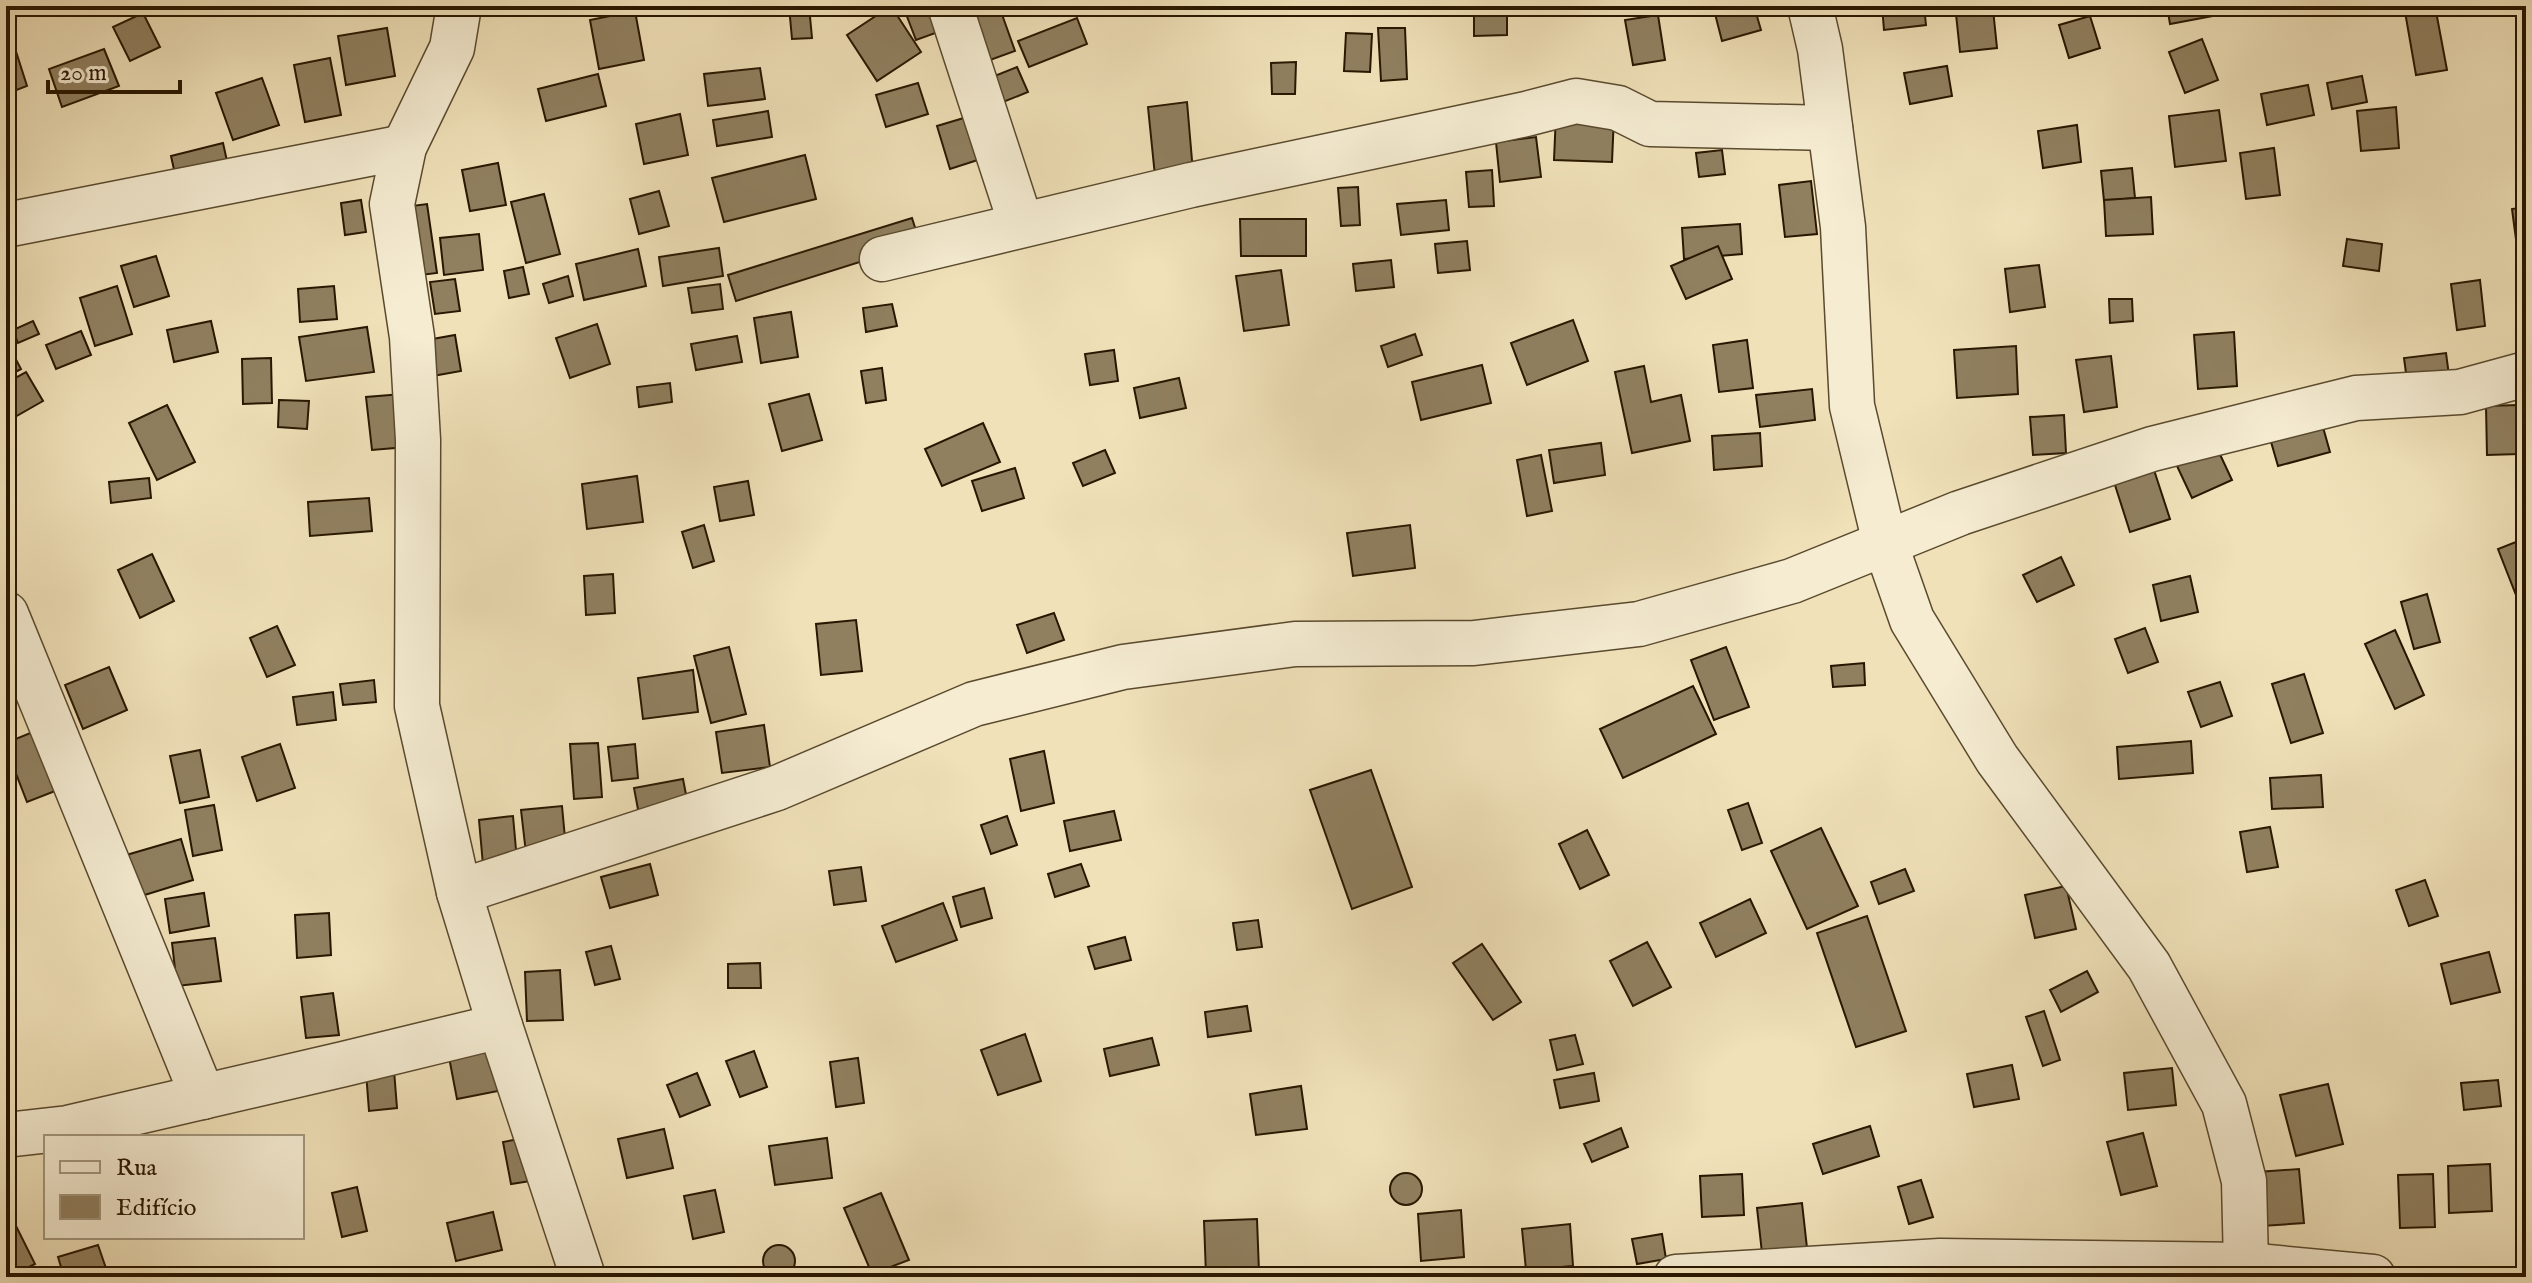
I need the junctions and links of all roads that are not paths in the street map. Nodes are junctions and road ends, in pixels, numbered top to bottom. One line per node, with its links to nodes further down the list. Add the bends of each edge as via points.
1 (459, 6): 5 (street, via 452,48)
2 (950, 6): 6 (street)
3 (1810, 6): 4 (street)
4 (1830, 128): 6 (street, via 1650,124 1618,108 1576,101); 10 (street, via 1843,227 1852,406)
5 (404, 147): 7 (street); 12 (street, via 392,204 412,337 418,440 417,706)
6 (1021, 224): 8 (street)
7 (6, 225)
8 (882, 259)
9 (2526, 374): 10 (street, via 2460,392 2356,398 2152,449)
10 (1885, 543): 12 (street, via 1792,581 1639,624 1474,643 1295,644 1108,670 974,704 777,788); 16 (street, via 1912,620 1997,759 2149,966 2224,1104 2244,1181)
11 (6, 614): 14 (street)
12 (459, 892): 13 (street)
13 (500, 1026): 14 (street); 17 (street)
14 (203, 1097): 15 (street, via 68,1128)
15 (6, 1135)
16 (2246, 1265): 18 (street, via 1940,1261); 19 (street)
17 (583, 1277)
18 (1676, 1277)
19 (2373, 1277)

